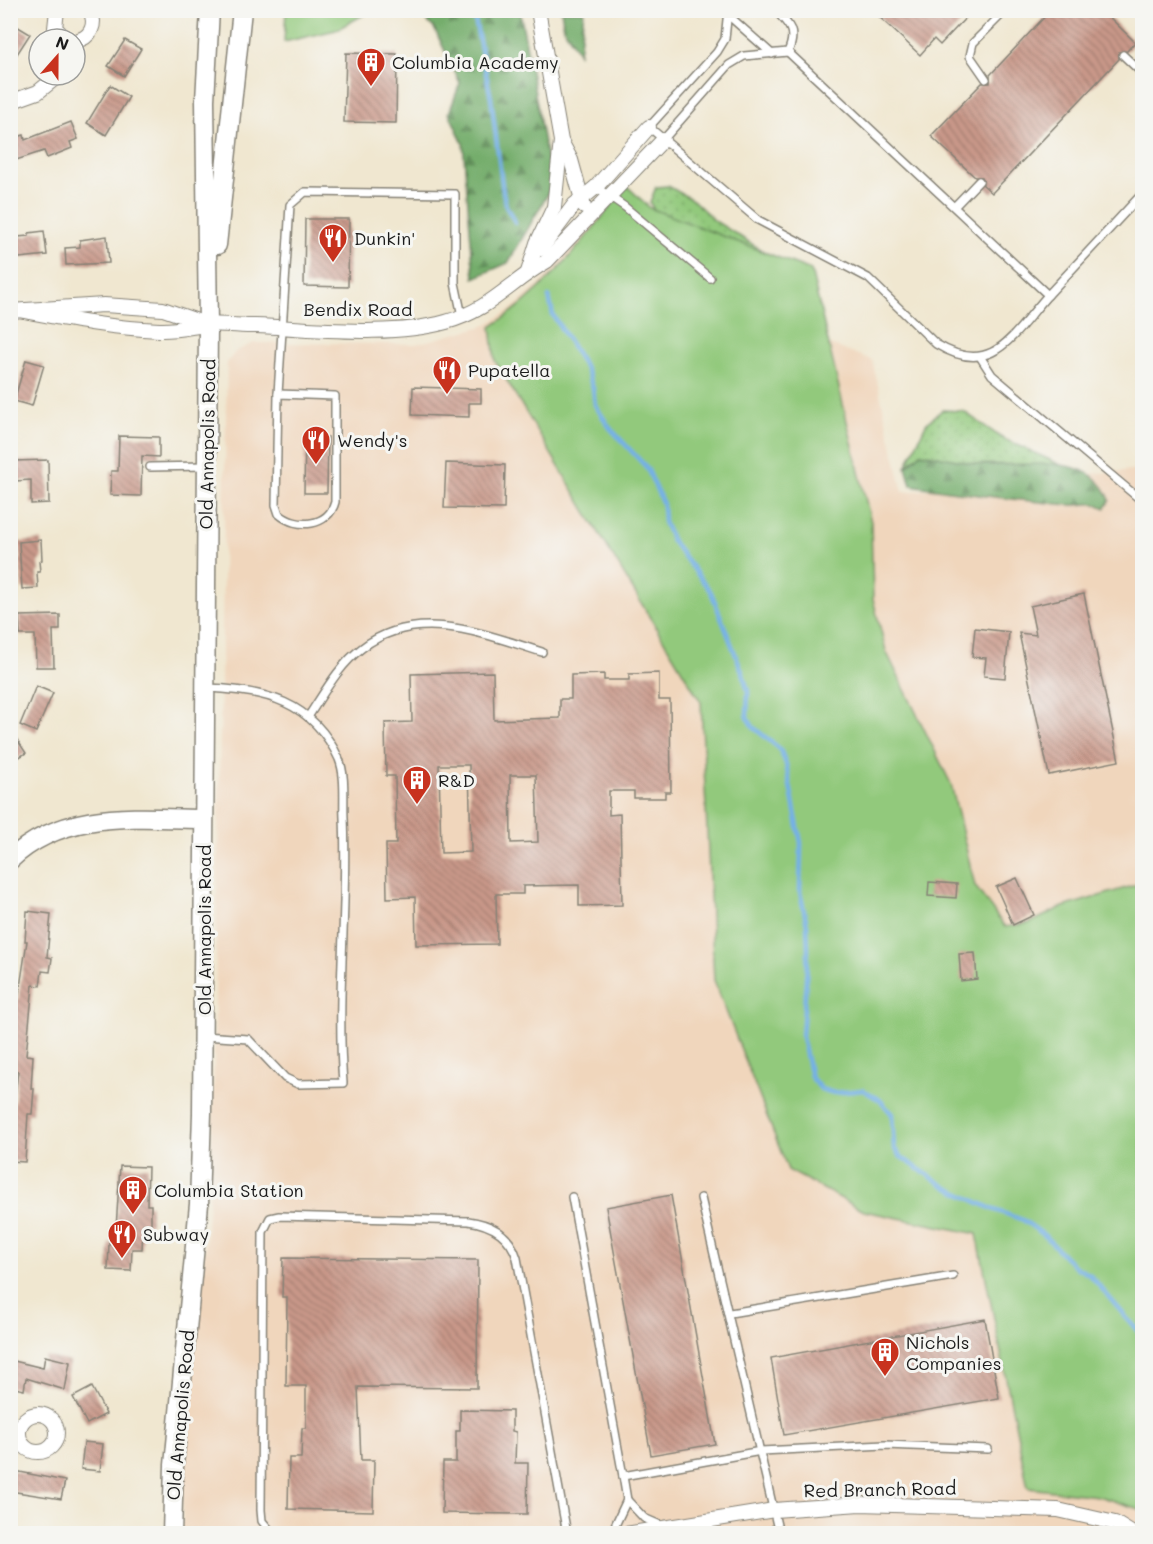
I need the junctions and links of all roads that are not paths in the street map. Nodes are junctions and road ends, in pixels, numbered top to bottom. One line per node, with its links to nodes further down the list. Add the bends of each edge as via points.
1 (57, 10): 9 (street)
2 (90, 10): 10 (street, via 92,28)
3 (210, 10): 33 (main road, Old Annapolis Road, via 205,100)
4 (242, 10): 33 (main road, Old Annapolis Road)
5 (538, 10): 20 (street)
6 (775, 10): 11 (lane, via 792,26 794,39)
7 (1006, 10): 15 (lane, via 973,43 970,56)
8 (728, 13): 12 (lane); 18 (lane, via 725,39 717,52)
9 (55, 27)
10 (87, 33)
11 (788, 52): 12 (lane); 26 (lane)
12 (772, 54): 19 (lane, via 744,56 729,65)
13 (1123, 55): 14 (lane)
14 (1143, 74)
15 (986, 79)
16 (44, 87): 17 (street)
17 (10, 102)
18 (649, 127): 19 (lane); 22 (street, Bendix Road)
19 (663, 140): 24 (street, Bendix Road); 35 (lane, via 758,220 868,278 936,344 966,357)
20 (561, 141): 25 (street, via 571,160); 28 (street, via 554,207)
21 (979, 181): 26 (lane)
22 (596, 187): 24 (lane); 25 (street, Bendix Road)
23 (1143, 194): 30 (lane)
24 (610, 197): 27 (street, Bendix Road); 29 (lane)
25 (580, 199): 27 (street); 28 (street, Bendix Road, via 537,254)
26 (955, 206): 30 (lane)
27 (588, 216): 28 (street, Bendix Road, via 547,261)
28 (528, 272): 32 (street, Bendix Road, via 508,291)
29 (710, 278)
30 (1048, 295): 35 (lane, via 1003,345)
31 (17, 311): 33 (street, via 104,326 163,331); 33 (street, via 104,305 163,309)
32 (462, 316): 34 (street, Bendix Road, via 409,328); 34 (lane, via 455,283 455,194 305,192 290,205)
33 (208, 325): 34 (street, Bendix Road); 37 (main road, Old Annapolis Road)
34 (283, 327): 36 (lane)
35 (981, 358): 39 (lane, via 992,375)
36 (278, 394): 36 (lane, via 276,505 279,514 294,523 319,522 333,509 335,396)
37 (206, 466): 38 (lane); 41 (main road, Old Annapolis Road)
38 (150, 467)
39 (1143, 501)
40 (542, 652): 42 (lane, via 448,626 397,629 361,649 340,669)
41 (204, 687): 42 (lane, via 260,692); 43 (main road, Old Annapolis Road)
42 (308, 717): 45 (lane, via 340,761 342,777 346,853 342,1083 298,1084 285,1078 248,1039)
43 (204, 819): 44 (main road, via 110,818 82,822 43,835); 45 (main road, Old Annapolis Road)
44 (10, 860)
45 (204, 1036): 56 (main road, Old Annapolis Road, via 199,1204 175,1444)
46 (572, 1197): 52 (lane)
47 (700, 1198): 49 (lane)
48 (952, 1276): 49 (lane)
49 (730, 1313): 51 (lane)
50 (988, 1449): 51 (lane, via 885,1445)
51 (760, 1451): 52 (lane); 54 (lane)
52 (623, 1476): 53 (lane)
53 (627, 1500): 55 (lane, via 644,1518); 59 (lane)
54 (774, 1510): 55 (street, Red Branch Road); 61 (lane); 62 (street, Red Branch Road, via 860,1504 1019,1507 1088,1515)
55 (665, 1527): 60 (street, Red Branch Road)
56 (172, 1533)
57 (273, 1533): 58 (lane, via 262,1521 261,1510 263,1232 270,1218 279,1216 481,1222 503,1234 513,1246 516,1258)
58 (567, 1533)
59 (611, 1533)
60 (626, 1533)
61 (779, 1533)
62 (1133, 1533)

